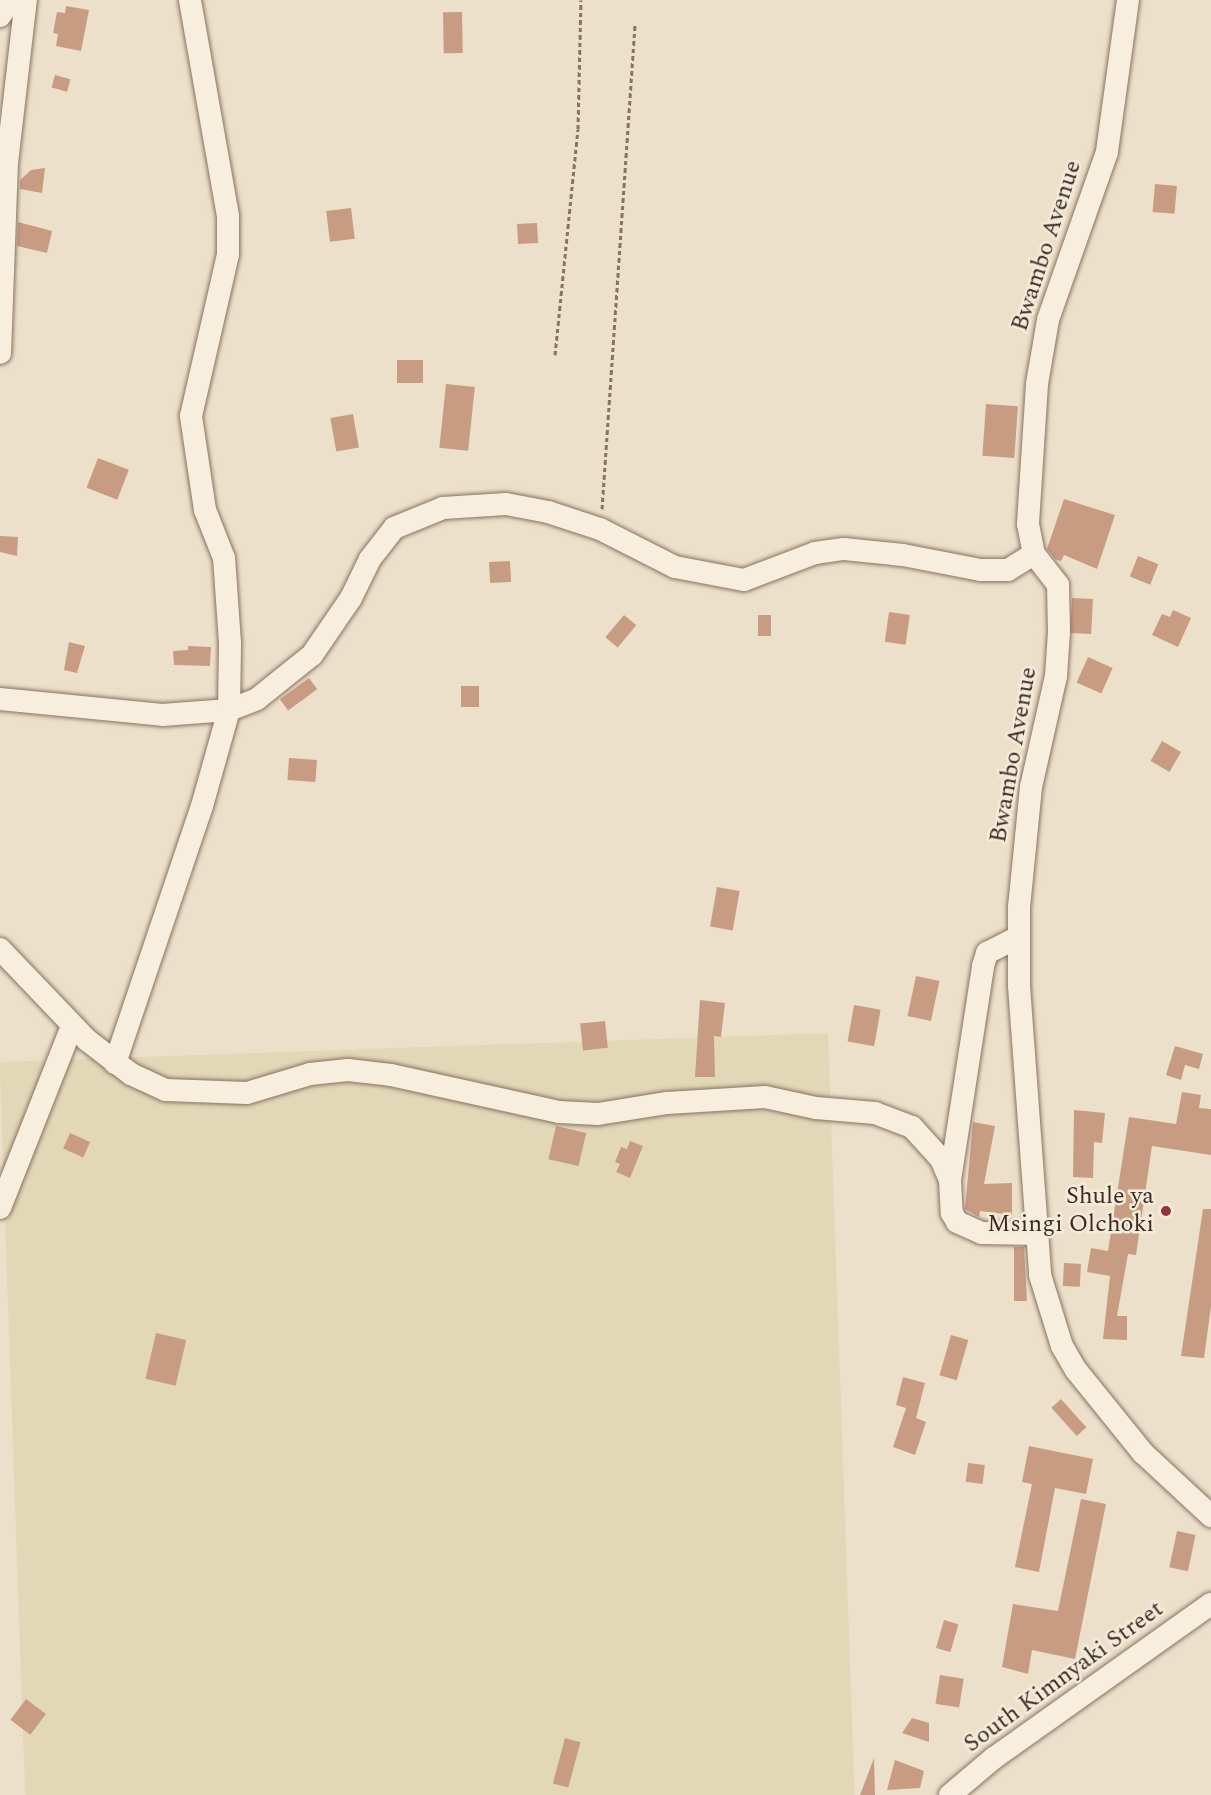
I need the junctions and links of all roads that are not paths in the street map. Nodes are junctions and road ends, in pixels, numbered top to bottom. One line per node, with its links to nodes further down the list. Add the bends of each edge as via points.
1 (11, 0): 5 (street)
2 (26, 0): 6 (street, via 7,163)
3 (190, 0): 9 (street, via 228,216 228,254 191,416 205,510 224,558 230,644)
4 (1128, 0): 7 (street, Bwambo Avenue, via 1107,152 1041,349 1028,524)
5 (0, 16)
6 (0, 353)
7 (1034, 554): 9 (street, via 1008,570 981,570 903,555 844,549 815,553 744,580 675,567 600,529 548,512 506,504 443,508 394,528 312,655 257,699); 10 (street, Bwambo Avenue, via 1058,585 1059,632 1056,676 1031,787)
8 (0, 699): 9 (street, via 162,716)
9 (229, 710): 13 (street, via 202,806)
10 (1017, 938): 14 (street, via 987,953 983,966); 16 (street, Bwambo Avenue)
11 (0, 949): 12 (street)
12 (72, 1026): 13 (street); 15 (street)
13 (116, 1063): 14 (street, via 145,1083 190,1094 247,1093 324,1071 348,1070 391,1075 574,1114 722,1098 777,1098 816,1108 894,1117 929,1143)
14 (950, 1180): 16 (street, via 952,1213 968,1230 1001,1235)
15 (0, 1208)
16 (1037, 1234): 17 (street, Bwambo Avenue, via 1046,1294 1062,1346 1076,1370 1143,1452)
17 (1211, 1516)
18 (1211, 1604): 19 (street, South Kimnyaki Street, via 994,1758)
19 (950, 1795)

